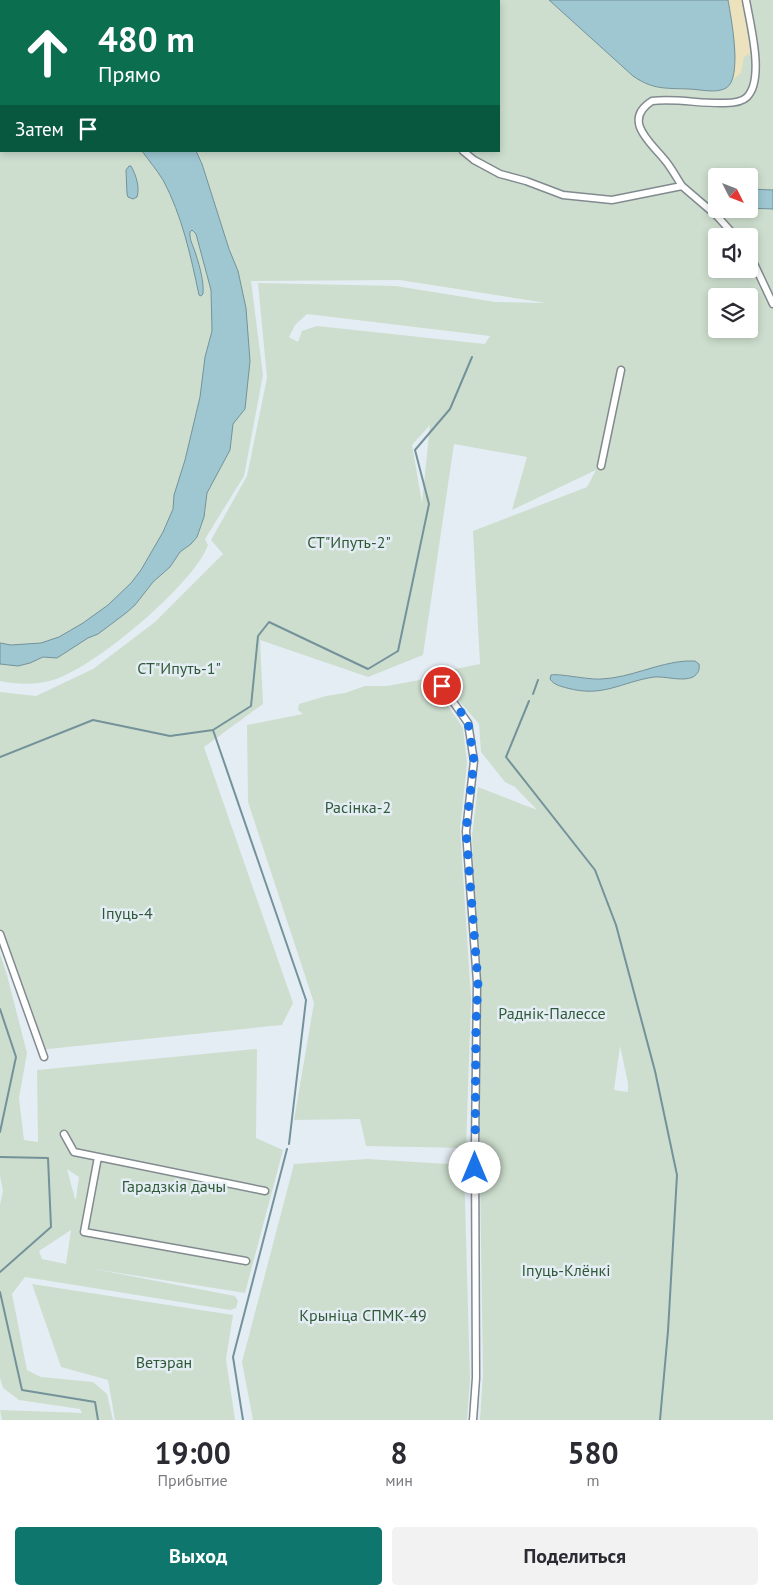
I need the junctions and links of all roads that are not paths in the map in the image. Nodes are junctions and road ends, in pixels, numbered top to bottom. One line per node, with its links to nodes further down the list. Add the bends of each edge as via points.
1 (746, 0): 3 (street, via 756,69 748,96 726,103 652,101 640,117 640,130 644,137)
2 (464, 152): 3 (street, via 500,174 563,195 612,200)
3 (682, 186): 4 (street)
4 (728, 228)
5 (758, 272): 6 (street)
6 (773, 304)
7 (620, 370): 8 (street)
8 (601, 466)
9 (442, 686): 16 (street, via 468,722 474,761 466,831 478,982 476,1378)
10 (0, 934): 11 (street)
11 (44, 1057)
12 (64, 1134): 13 (street, via 74,1152)
13 (98, 1157): 14 (street); 15 (street, via 84,1232)
14 (265, 1191)
15 (246, 1261)
16 (473, 1420)

